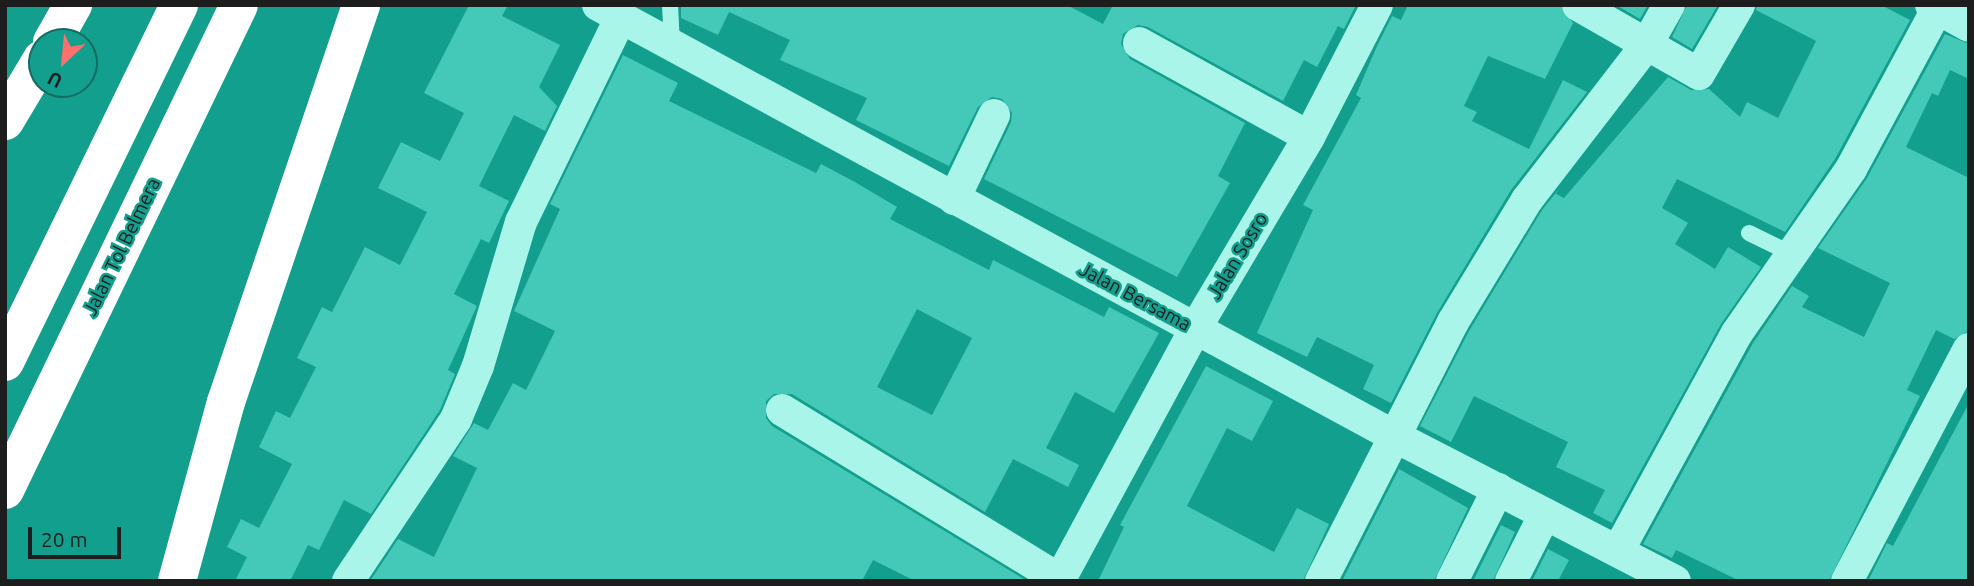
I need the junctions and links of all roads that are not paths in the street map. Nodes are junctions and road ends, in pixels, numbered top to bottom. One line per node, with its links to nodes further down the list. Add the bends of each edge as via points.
1 (73, 5): 13 (highway)
2 (179, 5): 26 (highway)
3 (239, 5): 29 (highway, Jalan Tol Belmera)
4 (361, 5): 34 (highway, via 226,402)
5 (670, 5): 16 (lane)
6 (1377, 5): 20 (street, Jalan Sosro)
7 (1578, 5): 15 (street)
8 (1669, 5): 15 (street)
9 (1739, 5): 15 (street, via 1699,74)
10 (1934, 7): 12 (street); 23 (street, via 1851,169)
11 (610, 11): 16 (street, Jalan Bersama); 35 (street, via 520,222 478,366 456,419)
12 (1969, 26)
13 (60, 28)
14 (1139, 43): 20 (street)
15 (1647, 44): 28 (street, via 1527,200 1453,321)
16 (672, 45): 21 (street, Jalan Bersama)
17 (28, 82): 19 (highway)
18 (994, 115): 21 (street)
19 (5, 121)
20 (1309, 137): 24 (street, Jalan Sosro)
21 (954, 199): 24 (street, Jalan Bersama)
22 (1749, 233): 23 (lane)
23 (1794, 255): 32 (street, via 1737,333)
24 (1195, 329): 28 (street, Jalan Bersama); 33 (street, Jalan Sosro)
25 (1969, 349): 40 (street)
26 (5, 362)
27 (782, 410): 33 (street)
28 (1394, 436): 30 (street, Jalan Bersama); 36 (street)
29 (5, 489)
30 (1498, 489): 31 (street, Jalan Bersama); 37 (street)
31 (1545, 514): 32 (street, Jalan Bersama); 38 (street)
32 (1618, 551): 39 (street, Jalan Bersama)
33 (1059, 580)
34 (177, 581)
35 (348, 581)
36 (1321, 581)
37 (1452, 581)
38 (1511, 581)
39 (1675, 581)
40 (1847, 581)

